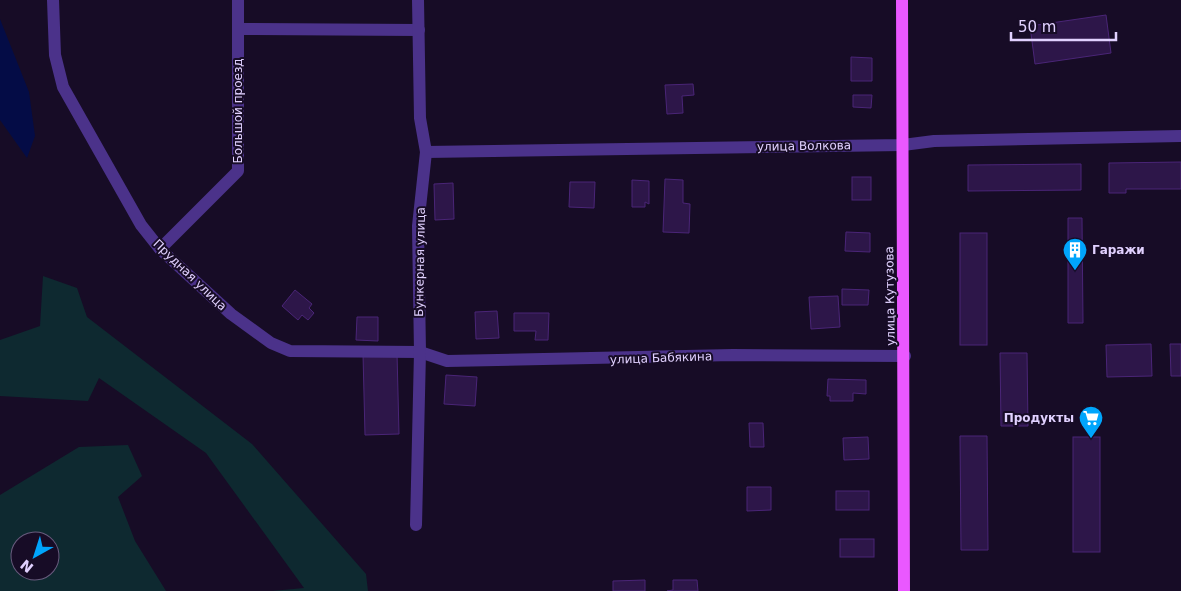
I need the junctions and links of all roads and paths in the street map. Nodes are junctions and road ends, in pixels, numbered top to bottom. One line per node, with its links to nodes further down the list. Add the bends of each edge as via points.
1 (53, 0): 10 (street, Прудная улица, via 55,55 63,87 141,225)
2 (238, 0): 5 (street, Большой проезд)
3 (418, 0): 6 (street, Бункерная улица)
4 (902, 0): 8 (main road, улица Кутузова)
5 (238, 30): 6 (street); 10 (street, Большой проезд, via 238,172)
6 (419, 30): 9 (street, Бункерная улица, via 420,118)
7 (1181, 136): 8 (street, улица Волкова)
8 (903, 144): 9 (street, улица Волкова); 12 (main road, улица Кутузова)
9 (426, 152): 11 (street, Бункерная улица, via 418,226)
10 (160, 249): 11 (street, Прудная улица, via 230,314 290,351)
11 (420, 352): 12 (street, улица Бабякина, via 447,361); 13 (street, Бункерная улица)
12 (905, 356): 14 (main road, улица Кутузова)
13 (416, 525)
14 (904, 591)

